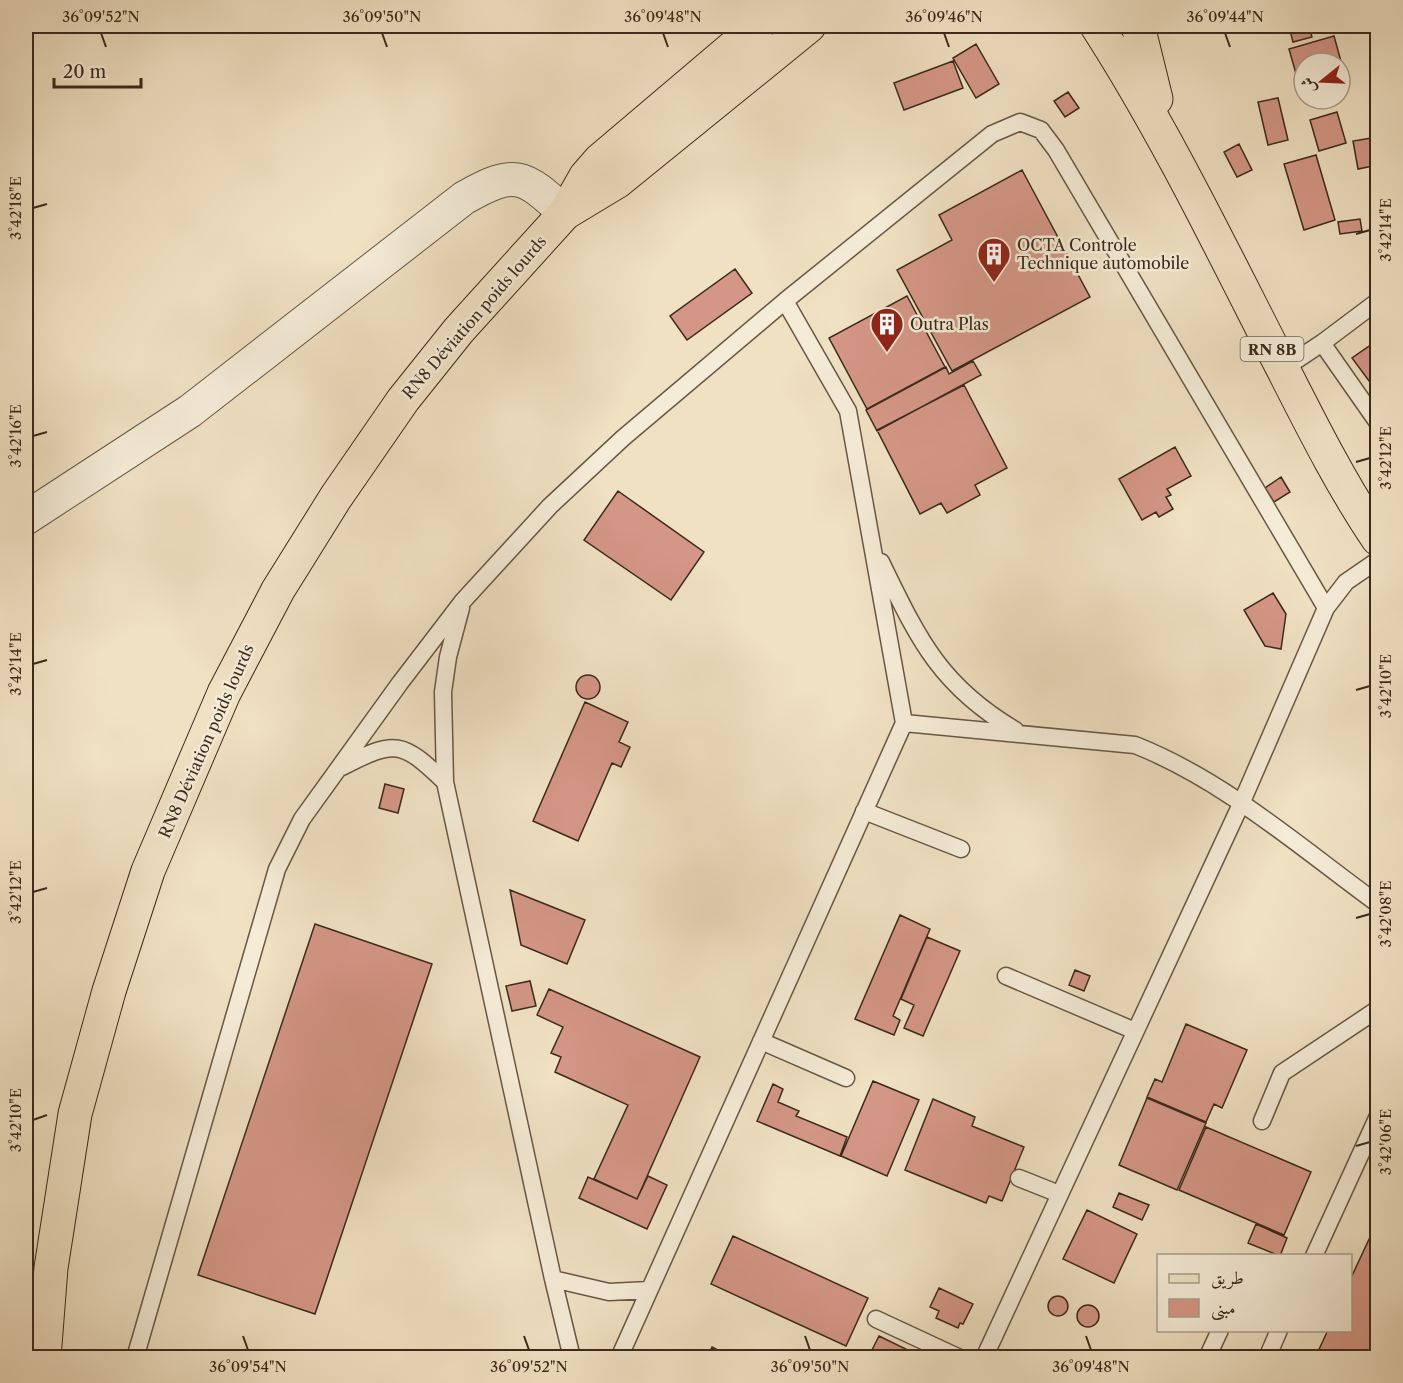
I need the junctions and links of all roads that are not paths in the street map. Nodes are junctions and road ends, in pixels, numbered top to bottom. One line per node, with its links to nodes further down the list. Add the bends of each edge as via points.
1 (758, 26): 6 (main road, via 615,144 586,176)
2 (809, 26): 6 (main road, via 618,181)
3 (1097, 26): 5 (main road, RN 8B)
4 (1138, 26): 5 (main road, RN 8B)
5 (1172, 156): 10 (main road, RN 8B)
6 (565, 213): 12 (street, via 536,186 519,178 492,182 190,411); 42 (main road, RN8 Déviation poids lourds, via 459,330 403,400 278,590 225,693 148,871 78,1103 51,1268)
7 (785, 301): 14 (lane, via 848,411); 16 (lane, via 615,445 550,506); 17 (lane, via 992,134 1020,122 1041,130)
8 (1377, 301): 9 (lane)
9 (1322, 343): 10 (lane); 11 (lane)
10 (1283, 369): 13 (main road, RN 8B)
11 (1377, 423)
12 (26, 518)
13 (1377, 539)
14 (871, 542): 18 (lane); 19 (lane, via 910,622 934,660 982,710)
15 (1377, 560): 17 (lane, via 1346,582)
16 (462, 602): 20 (lane); 21 (lane, via 443,692)
17 (1326, 608): 22 (lane)
18 (904, 723): 19 (lane); 23 (lane)
19 (1021, 733): 22 (lane, via 1135,745 1167,758)
20 (337, 769): 21 (lane, via 374,750 398,746 418,756); 43 (lane, via 302,819 277,869)
21 (445, 782): 36 (lane)
22 (1241, 804): 25 (lane); 28 (lane)
23 (864, 811): 24 (lane); 29 (lane)
24 (961, 849)
25 (1377, 904)
26 (1006, 976): 28 (lane)
27 (1377, 1010): 32 (lane, via 1282,1073)
28 (1135, 1031): 34 (lane)
29 (761, 1041): 30 (lane); 37 (lane)
30 (846, 1078)
31 (1377, 1116): 35 (lane)
32 (1262, 1121)
33 (1019, 1178): 34 (lane)
34 (1059, 1194): 47 (lane)
35 (1315, 1254)
36 (553, 1279): 37 (lane, via 609,1292); 44 (lane)
37 (649, 1290): 45 (lane)
38 (876, 1318): 41 (lane)
39 (1219, 1332): 48 (lane)
40 (1278, 1332): 49 (lane)
41 (939, 1353): 46 (lane)
42 (44, 1358)
43 (135, 1358)
44 (572, 1358)
45 (619, 1358)
46 (960, 1358)
47 (984, 1358)
48 (1207, 1358)
49 (1267, 1358)

